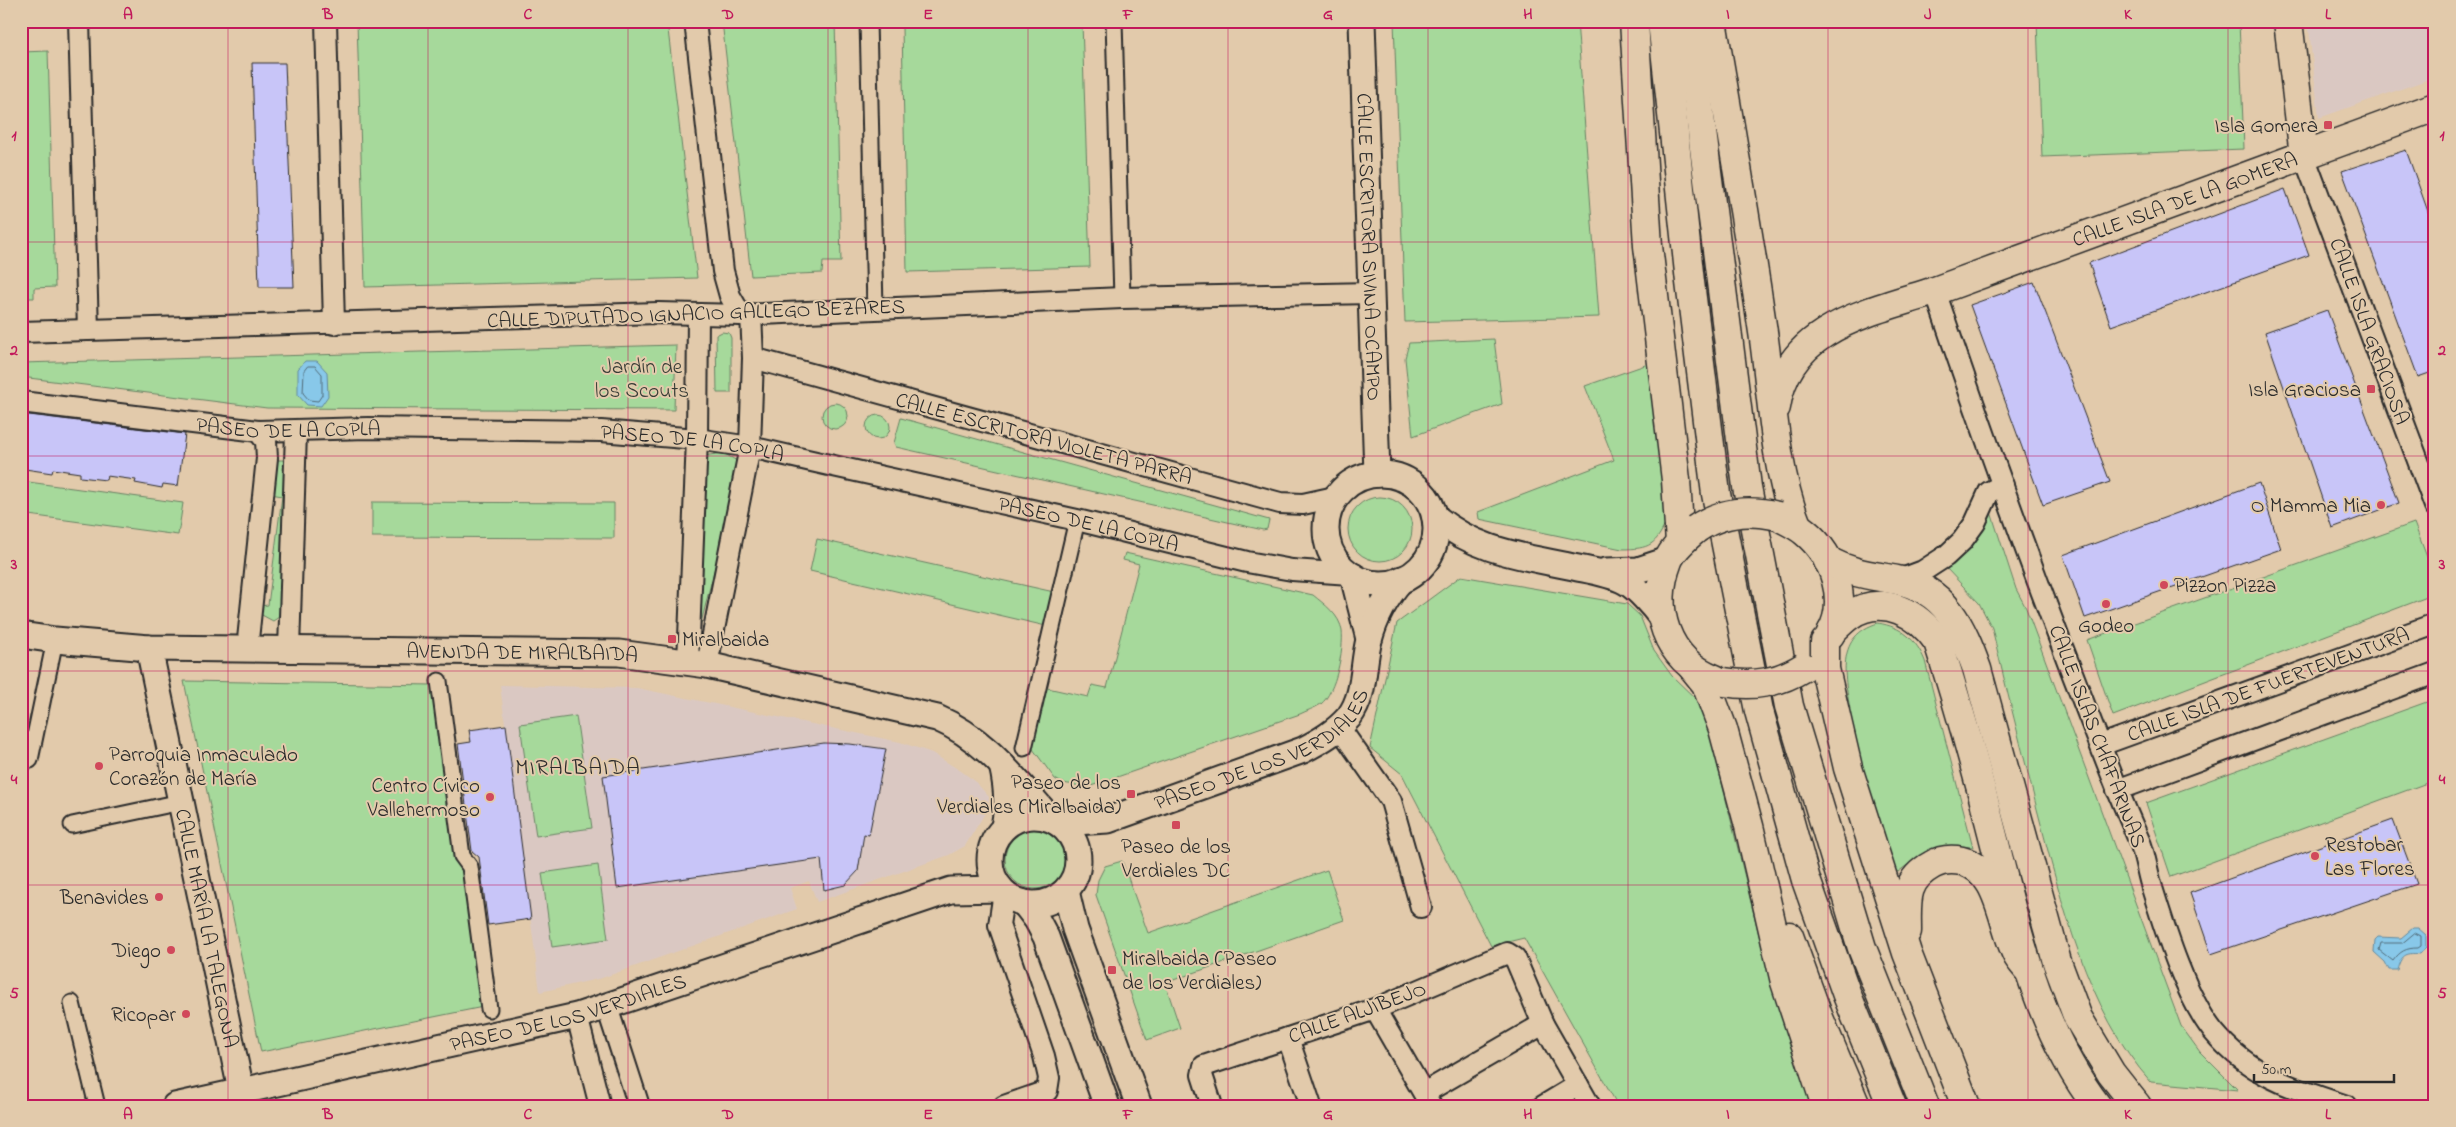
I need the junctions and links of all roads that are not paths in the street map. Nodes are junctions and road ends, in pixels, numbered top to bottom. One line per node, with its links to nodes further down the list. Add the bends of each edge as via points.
1 (79, 21): 21 (street)
2 (326, 21): 20 (street)
3 (696, 21): 19 (street, via 723,271 730,296)
4 (868, 21): 17 (street)
5 (1114, 21): 16 (street)
6 (1362, 21): 15 (street, CALLE ESCRITORA SIVINA OCAMPO)
7 (1634, 21): 39 (main road, via 1648,246)
8 (1662, 21): 102 (main road, via 1716,494 1759,712 1806,880 1847,995)
9 (1688, 21): 103 (main road, via 1747,487 1789,706 1862,948)
10 (1712, 21): 25 (main road, via 1750,244)
11 (2288, 21): 13 (main road)
12 (2435, 107): 13 (main road, CALLE ISLA DE LA GOMERA)
13 (2304, 156): 14 (main road, CALLE ISLA DE LA GOMERA); 35 (street, CALLE ISLA GRACIOSA)
14 (1935, 291): 25 (main road, CALLE ISLA DE LA GOMERA, via 1840,324 1817,337 1798,354 1787,371); 33 (street, CALLE ISLAS CHAFARINAS)
15 (1372, 293): 16 (street, CALLE DIPUTADO IGNACIO GALLEGO BEZARES); 32 (street, CALLE ESCRITORA SIVINA OCAMPO)
16 (1122, 298): 17 (street, CALLE DIPUTADO IGNACIO GALLEGO BEZARES)
17 (875, 308): 19 (street, CALLE DIPUTADO IGNACIO GALLEGO BEZARES)
18 (698, 314): 19 (street, CALLE DIPUTADO IGNACIO GALLEGO BEZARES); 20 (street, CALLE DIPUTADO IGNACIO GALLEGO BEZARES); 28 (street)
19 (746, 314): 23 (street)
20 (334, 324): 21 (street, CALLE DIPUTADO IGNACIO GALLEGO BEZARES)
21 (88, 330): 22 (street, CALLE DIPUTADO IGNACIO GALLEGO BEZARES)
22 (21, 332)
23 (753, 358): 29 (street); 34 (street, CALLE ESCRITORA VIOLETA PARRA, via 1280,503 1303,504)
24 (21, 402): 26 (street, PASEO DE LA COPLA)
25 (1774, 416): 38 (main road, via 1788,504)
26 (258, 431): 27 (street, PASEO DE LA COPLA); 30 (street, via 266,441)
27 (296, 432): 28 (street, PASEO DE LA COPLA, via 368,428 600,431); 31 (street)
28 (697, 439): 29 (street, PASEO DE LA COPLA); 56 (street)
29 (750, 447): 37 (street, PASEO DE LA COPLA); 56 (street)
30 (267, 458): 31 (street, via 272,449 282,446 290,450); 54 (street)
31 (294, 460): 55 (street)
32 (1377, 474): 34 (street, via 1347,486); 36 (street, via 1400,478 1420,490)
33 (2003, 485): 46 (street, via 1989,492 1962,541 1946,556); 61 (street, CALLE ISLAS CHAFARINAS)
34 (1336, 498): 44 (street, via 1329,510 1327,539 1331,553)
35 (2435, 506)
36 (1435, 517): 40 (street, via 1457,534); 42 (street, via 1432,549)
37 (1077, 520): 44 (street, PASEO DE LA COPLA, via 1248,562); 62 (street)
38 (1787, 521): 39 (main road, bridge, via 1740,512 1706,522); 41 (main road, via 1807,533)
39 (1681, 544): 43 (street, via 1638,570); 47 (main road, via 1660,591)
40 (1484, 547): 42 (street, via 1461,550); 43 (street)
41 (1828, 561): 46 (main road, via 1845,570 1871,577); 50 (main road, via 1835,574 1838,600 1837,615)
42 (1423, 563): 45 (street)
43 (1593, 571): 47 (street, via 1626,582 1652,604)
44 (1352, 575): 45 (street, via 1377,583); 51 (street, PASEO DE LOS VERDIALES)
45 (1402, 579): 51 (street, PASEO DE LOS VERDIALES, via 1384,603)
46 (1899, 580): 106 (main road, via 1923,589 1939,601 1963,630 1977,669 2057,962 2078,1018 2111,1073)
47 (1661, 617): 57 (main road, via 1670,642)
48 (2435, 624): 61 (street, CALLE ISLA DE FUERTEVENTURA)
49 (21, 635): 52 (street, AVENIDA DE MIRALBAIDA)
50 (1829, 636): 57 (main road, bridge, via 1804,667 1776,682 1740,685 1724,682); 77 (main road, via 1825,669 1848,768); 78 (main road, via 1849,615 1862,608 1893,607 1928,627 1938,642)
51 (1369, 639): 60 (street, PASEO DE LOS VERDIALES, via 1363,685 1357,702)
52 (55, 640): 53 (street, AVENIDA DE MIRALBAIDA); 63 (street)
53 (149, 648): 54 (street, AVENIDA DE MIRALBAIDA); 66 (street, CALLE MARÍA LA TALEGONA)
54 (248, 649): 55 (street, AVENIDA DE MIRALBAIDA)
55 (289, 649): 56 (street, AVENIDA DE MIRALBAIDA, via 619,653)
56 (697, 663): 64 (street, AVENIDA DE MIRALBAIDA, via 937,718 971,736)
57 (1694, 668): 70 (main road, via 1714,702)
58 (2435, 673): 65 (street)
59 (438, 681): 81 (street, via 462,856 470,867)
60 (1339, 727): 68 (street, PASEO DE LOS VERDIALES, via 1303,750); 76 (street, via 1391,801)
61 (2101, 745): 65 (street, CALLE ISLAS CHAFARINAS)
62 (1024, 748)
63 (30, 760)
64 (1002, 765): 67 (street, AVENIDA DE MIRALBAIDA); 71 (street, via 1008,811)
65 (2117, 790): 107 (street, CALLE ISLAS CHAFARINAS, via 2142,849 2152,890 2193,1002 2213,1031 2243,1062 2266,1077)
66 (181, 802): 69 (street); 87 (street, CALLE MARÍA LA TALEGONA)
67 (1054, 820): 68 (street, PASEO DE LOS VERDIALES); 71 (street, via 1026,816); 72 (street, via 1068,831)
68 (1108, 820): 72 (street, PASEO DE LOS VERDIALES)
69 (72, 825)
70 (1750, 826): 100 (main road, via 1785,982); 101 (main road, via 1819,1018)
71 (998, 837): 73 (street, PASEO DE LOS VERDIALES, via 976,866); 75 (street, via 991,868)
72 (1078, 852): 74 (street, via 1076,873)
73 (951, 890): 75 (street, PASEO DE LOS VERDIALES); 80 (street, PASEO DE LOS VERDIALES)
74 (1066, 891): 75 (street, via 1039,904); 95 (street, via 1075,929)
75 (1009, 895): 93 (street, via 999,925 1044,1056 1048,1078 1047,1091); 94 (street, via 1037,920 1046,937)
76 (1421, 907)
77 (1906, 953): 78 (main road, via 1908,893 1915,877 1935,863 1956,860 1976,868 1992,885 2018,957); 104 (main road)
78 (2030, 972): 105 (main road, via 2077,1080)
79 (72, 1003): 90 (street)
80 (607, 1007): 83 (street, PASEO DE LOS VERDIALES); 92 (street)
81 (489, 1009)
82 (1375, 1010): 84 (street, CALLE ALJIBEJO, via 1507,953 1515,958); 85 (street, CALLE ALJIBEJO); 88 (street)
83 (577, 1016): 87 (street, PASEO DE LOS VERDIALES); 91 (street)
84 (1543, 1024): 86 (street); 88 (street)
85 (1288, 1038): 96 (street, CALLE ALJIBEJO, via 1204,1066 1202,1074); 97 (street)
86 (1578, 1085): 98 (street); 99 (street)
87 (240, 1090): 89 (street, PASEO DE LOS VERDIALES)
88 (1427, 1100)
89 (185, 1104)
90 (97, 1106)
91 (600, 1106)
92 (639, 1106)
93 (1004, 1106)
94 (1107, 1106)
95 (1139, 1106)
96 (1212, 1106)
97 (1311, 1106)
98 (1543, 1106)
99 (1590, 1106)
100 (1826, 1106)
101 (1856, 1106)
102 (1892, 1106)
103 (1925, 1106)
104 (1966, 1106)
105 (2097, 1106)
106 (2137, 1106)
107 (2347, 1106)

